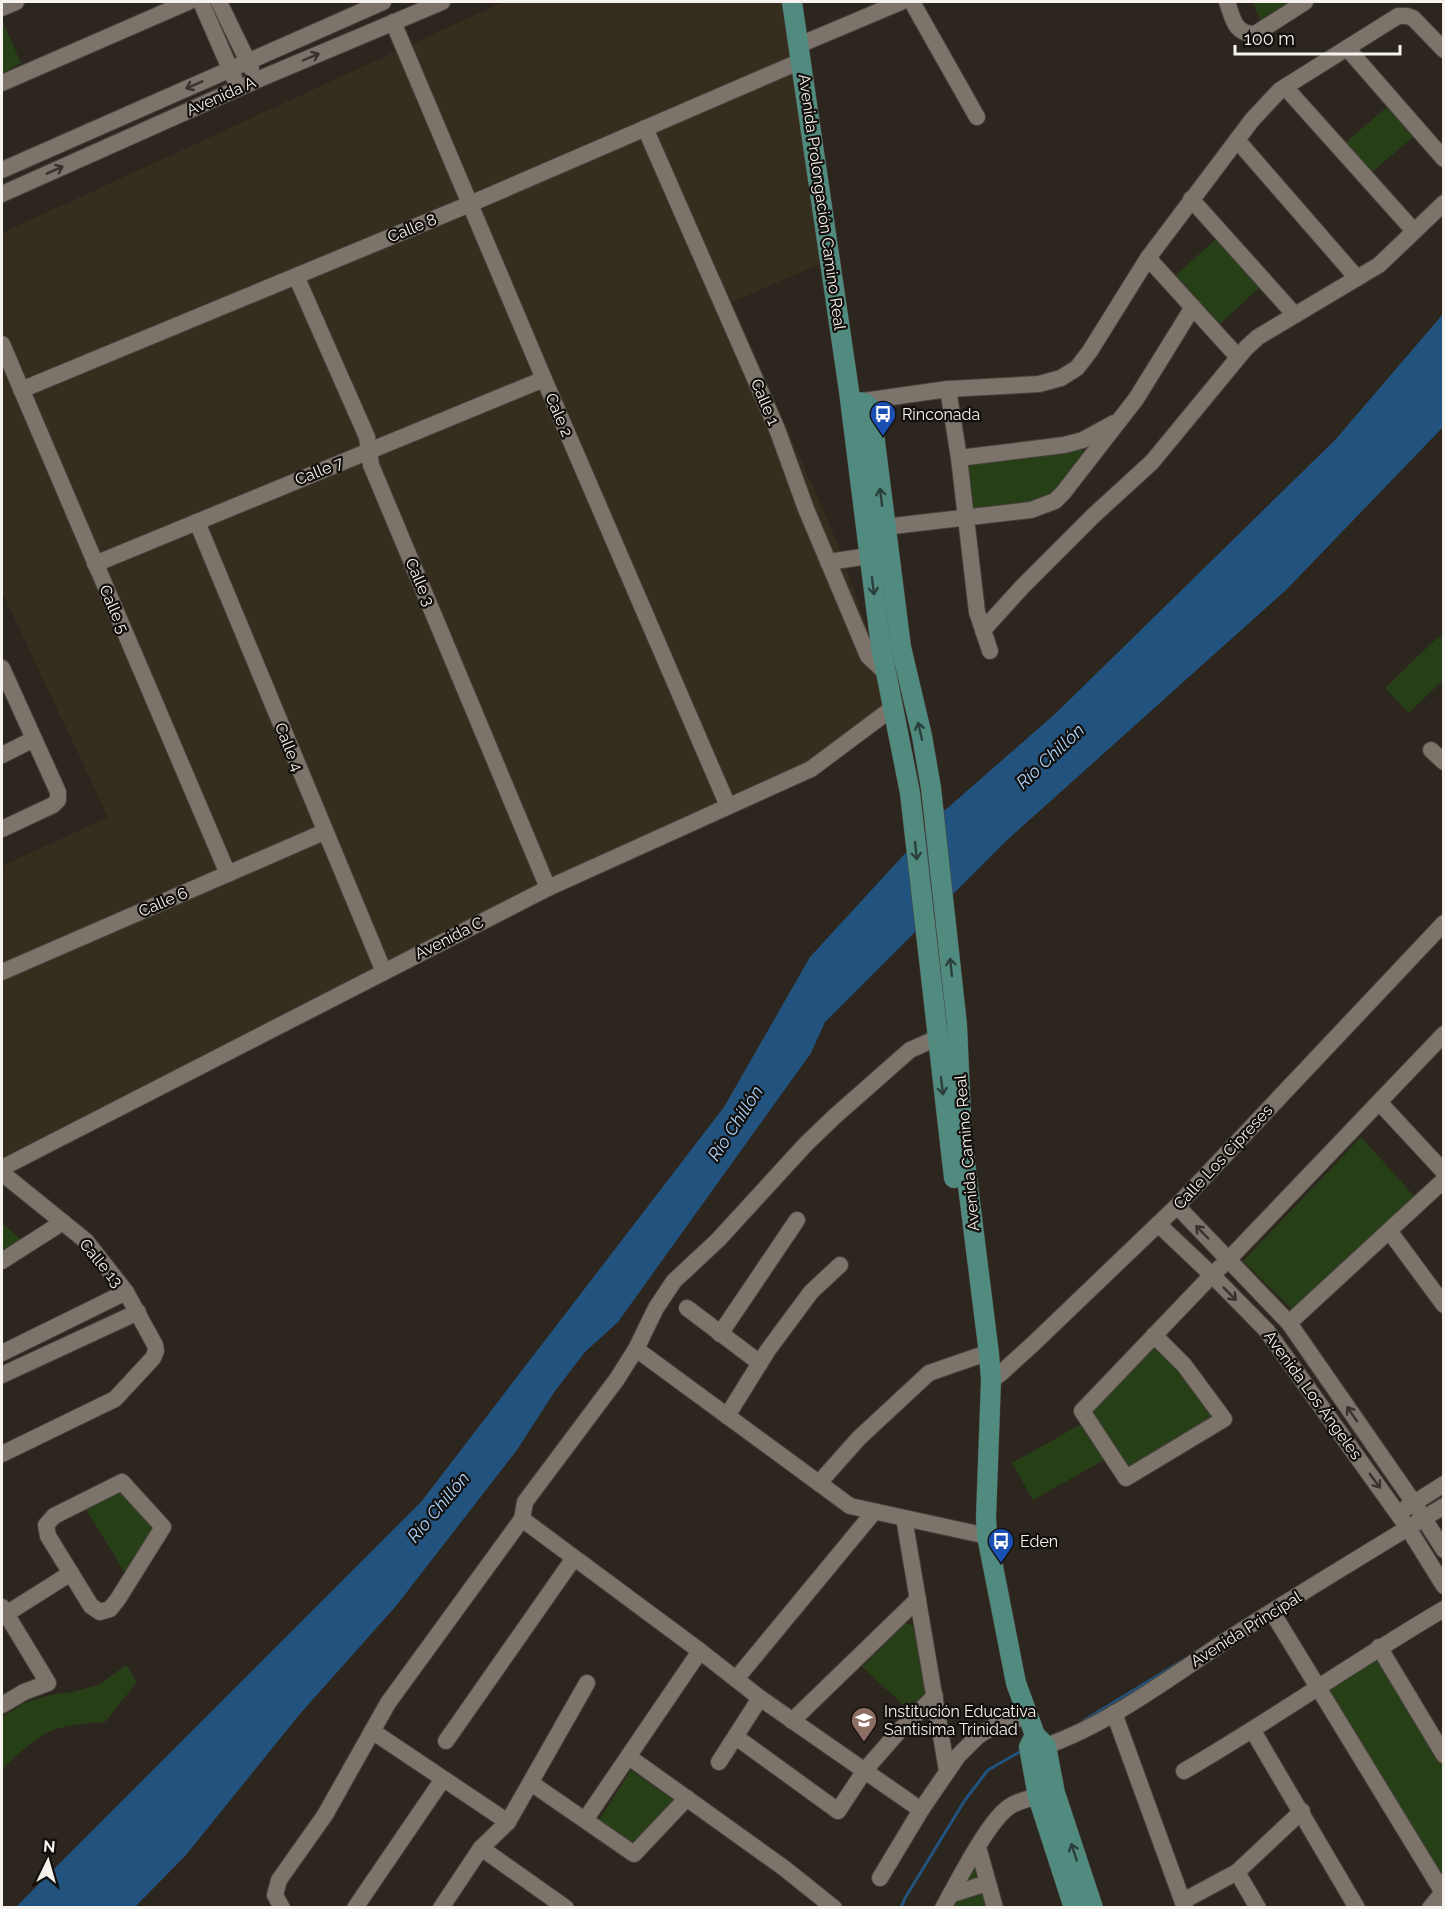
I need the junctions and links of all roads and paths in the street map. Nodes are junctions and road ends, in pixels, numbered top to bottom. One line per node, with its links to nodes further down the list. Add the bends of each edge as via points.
1 (15, 2): 12 (street)
2 (188, 2): 21 (street)
3 (201, 2): 19 (street)
4 (219, 2): 18 (street)
5 (383, 2): 18 (street, Avenida A)
6 (442, 2): 13 (street, Avenida A)
7 (792, 2): 17 (main road, Avenida Prolongación Camino Real)
8 (901, 2): 17 (street, Calle 8)
9 (912, 2): 24 (street)
10 (1227, 2): 11 (street, via 1238,29 1245,34 1255,34)
11 (1305, 2)
12 (2, 8)
13 (393, 22): 20 (street, Avenida A, one-way to 13); 32 (street, Cale 2)
14 (1437, 32): 15 (street, via 1413,18 1398,16); 16 (street)
15 (1347, 48): 22 (street); 27 (street)
16 (1443, 50)
17 (800, 53): 25 (street, Calle 8); 44 (main road, Avenida Prolongación Camino Real)
18 (247, 61): 19 (street, Avenida A); 20 (street)
19 (231, 69): 23 (street); 28 (street, Avenida A, one-way to 28)
20 (257, 80): 23 (street, Avenida A)
21 (2, 83)
22 (1285, 87): 26 (street); 33 (street)
23 (238, 89): 29 (street, Avenida A, one-way to 23)
24 (977, 117)
25 (645, 128): 32 (street, Calle 8); 52 (street, Calle 1, via 777,429)
26 (1237, 140): 30 (street); 36 (street)
27 (1443, 159)
28 (2, 170)
29 (2, 194)
30 (1191, 199): 34 (street); 38 (street)
31 (1443, 203): 33 (street)
32 (470, 204): 35 (street, Calle 8); 41 (street, Cale 2)
33 (1414, 231): 36 (street, via 1379,265)
34 (1148, 258): 37 (street); 42 (street, via 1077,368 1061,378 1039,384)
35 (296, 276): 43 (street, Calle 8); 46 (street, Calle 3, via 367,437)
36 (1357, 278): 38 (street)
37 (1193, 307): 40 (street); 45 (street)
38 (1295, 315): 40 (street, via 1258,338)
39 (2, 344): 43 (street, Calle 5)
40 (1238, 357): 54 (street, via 1152,462 1086,523)
41 (544, 379): 46 (street, Calle 7); 63 (street, Cale 2)
42 (948, 389): 44 (street); 47 (street)
43 (21, 390): 53 (street, Calle 5)
44 (857, 402): 50 (main road, Avenida Prolongación Camino Real, one-way to 44, via 870,410 868,404); 51 (main road, Avenida Prolongación Camino Real)
45 (1120, 420): 47 (street, via 1083,440 1064,445); 48 (street, via 1055,501 1031,510)
46 (369, 451): 49 (street, Calle 7); 67 (street, Calle 3, via 371,465)
47 (959, 459): 48 (street)
48 (966, 517): 50 (street); 54 (street, via 977,612)
49 (197, 522): 53 (street, Calle 7); 65 (street, Calle 4)
50 (884, 526): 61 (main road, Avenida Prolongación Camino Real, one-way to 50, via 901,647)
51 (869, 556): 52 (street); 56 (main road, Avenida Prolongación Camino Real, one-way to 56)
52 (828, 562): 56 (street, Calle 1, via 868,656)
53 (95, 564): 66 (street, Calle 5)
54 (983, 630): 55 (street)
55 (990, 651)
56 (886, 674): 58 (main road, Avenida Prolongación Camino Real)
57 (3, 675): 59 (street)
58 (894, 707): 62 (main road, Avenida Prolongación Camino Real); 63 (street, Avenida C, via 811,769)
59 (34, 740): 60 (street); 64 (street, via 58,800)
60 (2, 755)
61 (931, 788): 98 (main road, Avenida Camino Real, one-way to 61, via 962,1138 957,1025)
62 (910, 793): 71 (main road, Avenida Camino Real, one-way to 71)
63 (728, 806): 67 (street, Avenida C)
64 (2, 829)
65 (324, 832): 66 (street, Calle 6); 70 (street, Calle 4)
66 (228, 874): 69 (street, Calle 6)
67 (548, 888): 70 (street, Avenida C)
68 (1443, 922): 77 (street, Calle Los Cipreses)
69 (2, 972)
70 (384, 972): 75 (street, Avenida C)
71 (936, 1033): 93 (street, via 902,1056 805,1145 718,1240 674,1281); 95 (main road, Avenida Camino Real, one-way to 95)
72 (1443, 1034): 73 (street)
73 (1379, 1102): 74 (street); 82 (street)
74 (1443, 1172)
75 (2, 1173): 79 (street, Calle 13)
76 (1443, 1180): 81 (street)
77 (1177, 1206): 80 (street, Calle Los Cipreses); 82 (street, Avenida Los Ángeles, one-way to 77)
78 (798, 1220): 91 (street)
79 (63, 1222): 83 (street); 86 (street, Calle 13, via 86,1241)
80 (1158, 1224): 85 (street, Avenida Los Ángeles); 98 (street, Calle Los Cipreses)
81 (1390, 1232): 87 (street); 90 (street)
82 (1228, 1260): 85 (street); 90 (street, Avenida Los Ángeles)
83 (2, 1261)
84 (840, 1265): 96 (street, via 811,1292)
85 (1212, 1275): 92 (street); 106 (street, Avenida Los Ángeles, one-way to 106, via 1267,1331)
86 (126, 1292): 89 (street, Calle 13); 94 (street)
87 (1443, 1305)
88 (687, 1308): 91 (street)
89 (138, 1312): 97 (street); 100 (street, Calle 13, via 156,1351 115,1400)
90 (1289, 1323): 103 (street, Avenida Los Ángeles, one-way to 90)
91 (720, 1334): 96 (street)
92 (1154, 1335): 92 (street, via 1184,1365 1224,1419 1126,1478 1082,1411)
93 (636, 1349): 99 (street); 109 (street, via 525,1502)
94 (2, 1353)
95 (978, 1356): 101 (street, via 929,1373 859,1438); 110 (main road, Avenida Camino Real, via 977,1476)
96 (760, 1363): 99 (street)
97 (2, 1375)
98 (991, 1380): 110 (main road, Avenida Camino Real)
99 (727, 1416): 101 (street)
100 (2, 1454)
101 (819, 1483): 105 (street, via 850,1506)
102 (1443, 1484): 103 (street)
103 (1414, 1503): 106 (street); 108 (street, Avenida Los Ángeles)
104 (1443, 1506): 108 (street, Avenida Principal)
105 (874, 1512): 107 (street); 122 (street)
106 (1398, 1513): 111 (street, Avenida Los Ángeles)
107 (904, 1518): 110 (street); 116 (street)
108 (1424, 1518): 111 (street, Avenida Principal); 112 (street, Avenida Los Ángeles)
109 (522, 1519): 113 (street); 131 (street)
110 (986, 1527): 129 (main road, Avenida Camino Real, via 1016,1683)
111 (1408, 1528): 115 (street, Avenida Los Ángeles); 119 (street, Avenida Principal)
112 (1443, 1550)
113 (574, 1558): 121 (street); 134 (street)
114 (71, 1573): 114 (street, via 91,1606 100,1612 110,1609 162,1529 125,1483 120,1482 54,1516 46,1525 48,1536); 118 (street)
115 (1443, 1586)
116 (918, 1599): 125 (street); 130 (street)
117 (1443, 1609): 120 (street)
118 (4, 1611): 127 (street, via 48,1683)
119 (1272, 1612): 124 (street); 128 (street, Avenida Principal)
120 (1379, 1647): 124 (street); 136 (street)
121 (700, 1651): 122 (street); 137 (street)
122 (736, 1679): 126 (street)
123 (587, 1683): 143 (street)
124 (1319, 1687): 132 (street); 156 (street)
125 (934, 1696): 139 (street); 140 (street)
126 (760, 1698): 130 (street); 133 (street)
127 (2, 1706)
128 (1114, 1713): 135 (street, Avenida Principal, via 1063,1740); 158 (street)
129 (1027, 1716): 135 (main road, Avenida Camino Real); 140 (street, via 994,1726 978,1736)
130 (792, 1721): 139 (street)
131 (372, 1731): 142 (street); 159 (street, via 325,1815 279,1880 276,1895)
132 (1253, 1731): 141 (street); 147 (street)
133 (736, 1737): 138 (street); 139 (street, via 838,1811)
134 (446, 1741)
135 (1041, 1741): 144 (main road, Avenida Camino Real, via 1029,1747)
136 (1443, 1755)
137 (629, 1757): 145 (street); 148 (street)
138 (719, 1762)
139 (865, 1770): 146 (street)
140 (947, 1771): 146 (street)
141 (1184, 1771)
142 (443, 1779): 149 (street); 160 (street)
143 (531, 1783): 148 (street); 149 (street)
144 (1046, 1795): 150 (street, via 1007,1808); 166 (main road, Avenida Camino Real); 167 (main road, Avenida Camino Real, one-way to 144)
145 (687, 1798): 148 (street, via 634,1854); 164 (street)
146 (921, 1810): 153 (street)
147 (1302, 1811): 152 (street); 169 (street)
148 (585, 1820)
149 (508, 1822): 151 (street)
150 (978, 1847): 154 (street); 157 (street)
151 (481, 1848): 155 (street); 161 (street)
152 (1237, 1872): 158 (street); 168 (street)
153 (880, 1878)
154 (987, 1883): 157 (street); 165 (street)
155 (546, 1893): 162 (street); 163 (street)
156 (1443, 1893): 170 (street)
157 (947, 1901)
158 (1184, 1904)
159 (282, 1908)
160 (355, 1908)
161 (441, 1908)
162 (537, 1908)
163 (566, 1908)
164 (834, 1908)
165 (995, 1908)
166 (1074, 1908)
167 (1093, 1908)
168 (1258, 1908)
169 (1357, 1908)
170 (1430, 1908)

